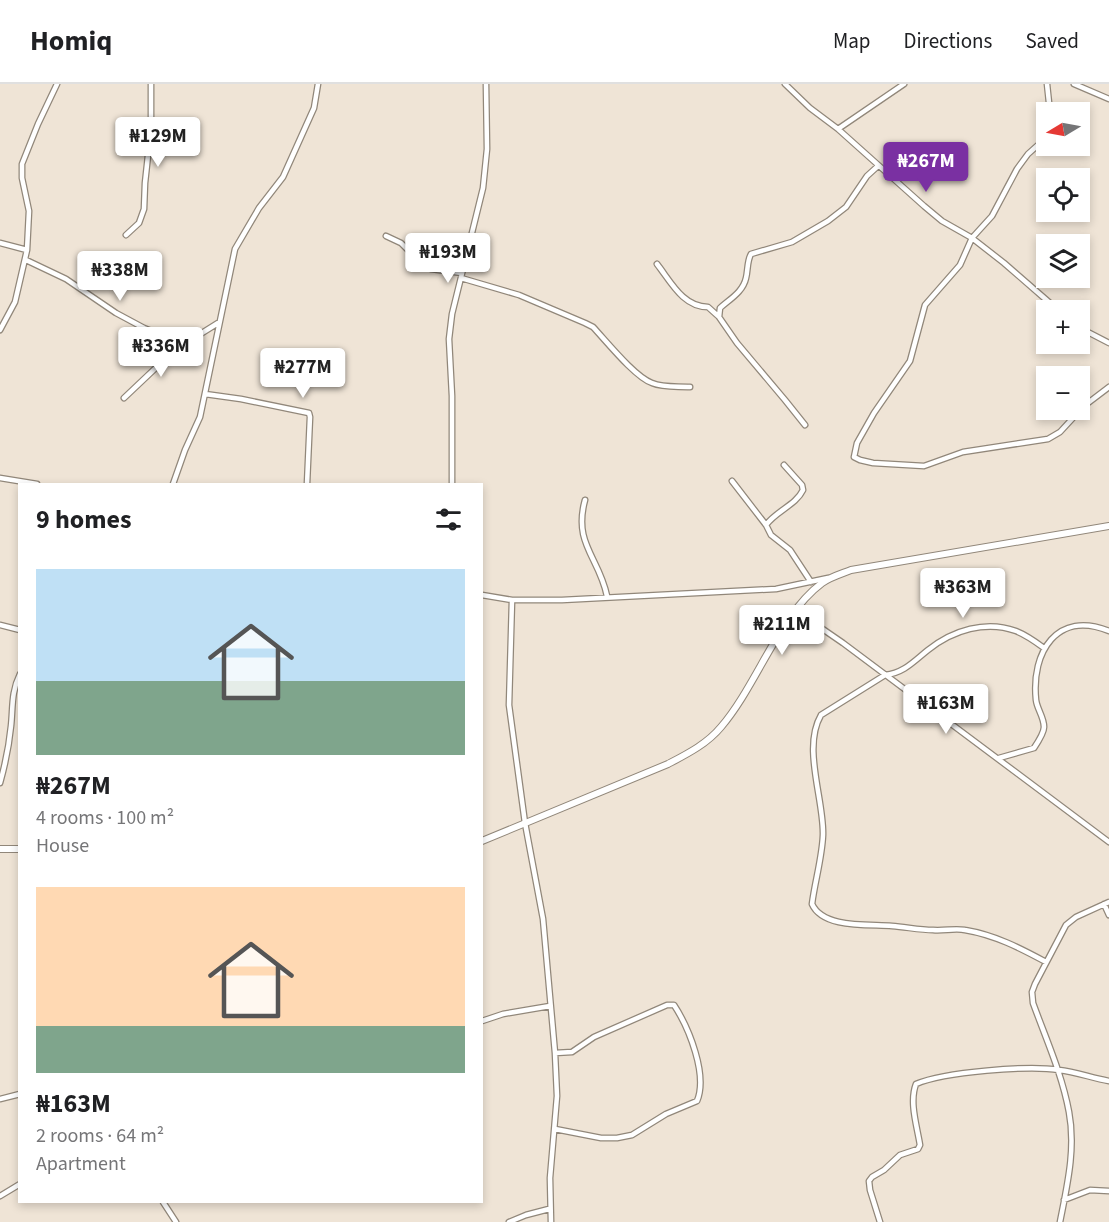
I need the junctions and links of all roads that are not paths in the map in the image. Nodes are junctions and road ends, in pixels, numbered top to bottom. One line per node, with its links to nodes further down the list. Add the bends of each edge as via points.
1 (57, 84): 18 (street, via 22,164 29,211)
2 (151, 84): 14 (street, via 144,209 139,223)
3 (318, 84): 24 (street, via 314,108 283,177 258,208 235,249)
4 (486, 84): 21 (street, via 483,188)
5 (784, 84): 11 (street)
6 (904, 84): 11 (street)
7 (1047, 84): 10 (street)
8 (1074, 84): 9 (street)
9 (1109, 99)
10 (1049, 102)
11 (838, 129): 13 (street)
12 (1036, 147): 16 (street, via 1017,169 992,216)
13 (878, 166): 16 (street, via 942,221); 23 (street, via 846,207 828,221 792,242 752,254 744,286 720,308)
14 (126, 234)
15 (386, 236): 21 (street, via 401,243 424,266)
16 (972, 238): 22 (street); 30 (street, via 960,265 925,305 910,361 874,413 857,443 854,457 873,463 924,466 963,452 1048,439)
17 (0, 243): 18 (street)
18 (27, 250): 19 (street)
19 (26, 260): 25 (street, via 15,302); 27 (street, via 66,279 144,328)
20 (657, 264): 23 (street, via 686,301 708,307)
21 (462, 275): 29 (street, via 593,327 650,383); 40 (street, via 449,339)
22 (1047, 300)
23 (719, 317): 33 (street)
24 (218, 323): 27 (street, via 185,342); 31 (street)
25 (0, 330)
26 (1090, 333): 28 (street)
27 (176, 341): 32 (street, via 162,362)
28 (1109, 343)
29 (690, 387)
30 (1109, 387)
31 (205, 394): 38 (street, via 200,417); 39 (street, via 309,413)
32 (124, 398)
33 (805, 425)
34 (784, 465): 42 (street, via 802,485 802,493)
35 (0, 478): 37 (street)
36 (732, 481): 42 (street)
37 (32, 483)
38 (173, 483)
39 (307, 483)
40 (452, 483)
41 (585, 500): 47 (street, via 583,538)
42 (766, 525): 45 (street, via 767,531 790,550)
43 (1109, 526): 44 (main road)
44 (834, 576): 45 (street); 49 (main road)
45 (811, 582): 47 (street, via 776,589)
46 (483, 595): 48 (street)
47 (607, 596): 48 (street)
48 (512, 600): 58 (street, via 509,705)
49 (795, 610): 54 (street); 58 (main road, via 739,704 719,729 695,749)
50 (0, 625): 51 (street)
51 (18, 630)
52 (1109, 631): 53 (street, via 1073,626 1062,629)
53 (1044, 648): 54 (street, via 1017,631 984,626 947,638 904,670); 56 (street, via 1037,673 1036,703 1044,730 1034,747)
54 (885, 675): 56 (street); 65 (street, via 820,715 817,721 814,771 823,831 813,892 815,910 838,922 979,933)
55 (18, 680): 57 (street, via 12,696 11,727)
56 (999, 758): 60 (street)
57 (0, 783)
58 (525, 823): 59 (main road); 66 (street, via 543,919)
59 (483, 841)
60 (1109, 842)
61 (0, 849): 62 (main road)
62 (18, 849)
63 (1107, 903): 64 (street); 65 (street, via 1066,925)
64 (1109, 915)
65 (1046, 962): 69 (street, via 1032,998)
66 (550, 1005): 67 (street); 68 (street)
67 (483, 1022)
68 (555, 1053): 73 (street); 73 (street, via 572,1052 594,1037 674,1005 682,1017 700,1073 700,1094 697,1101 632,1135 601,1138)
69 (1058, 1069): 70 (street); 77 (street, via 1071,1142); 83 (street, via 1004,1069 916,1084 914,1108 920,1145 900,1155 869,1181)
70 (1109, 1081)
71 (18, 1094): 72 (street)
72 (0, 1099)
73 (555, 1129): 79 (street)
74 (18, 1185): 76 (street)
75 (1109, 1191): 77 (street, via 1090,1190)
76 (0, 1196)
77 (1064, 1200): 84 (street)
78 (165, 1203): 80 (street)
79 (549, 1209): 81 (street); 82 (street)
80 (176, 1222)
81 (509, 1222)
82 (551, 1222)
83 (880, 1222)
84 (1060, 1222)

